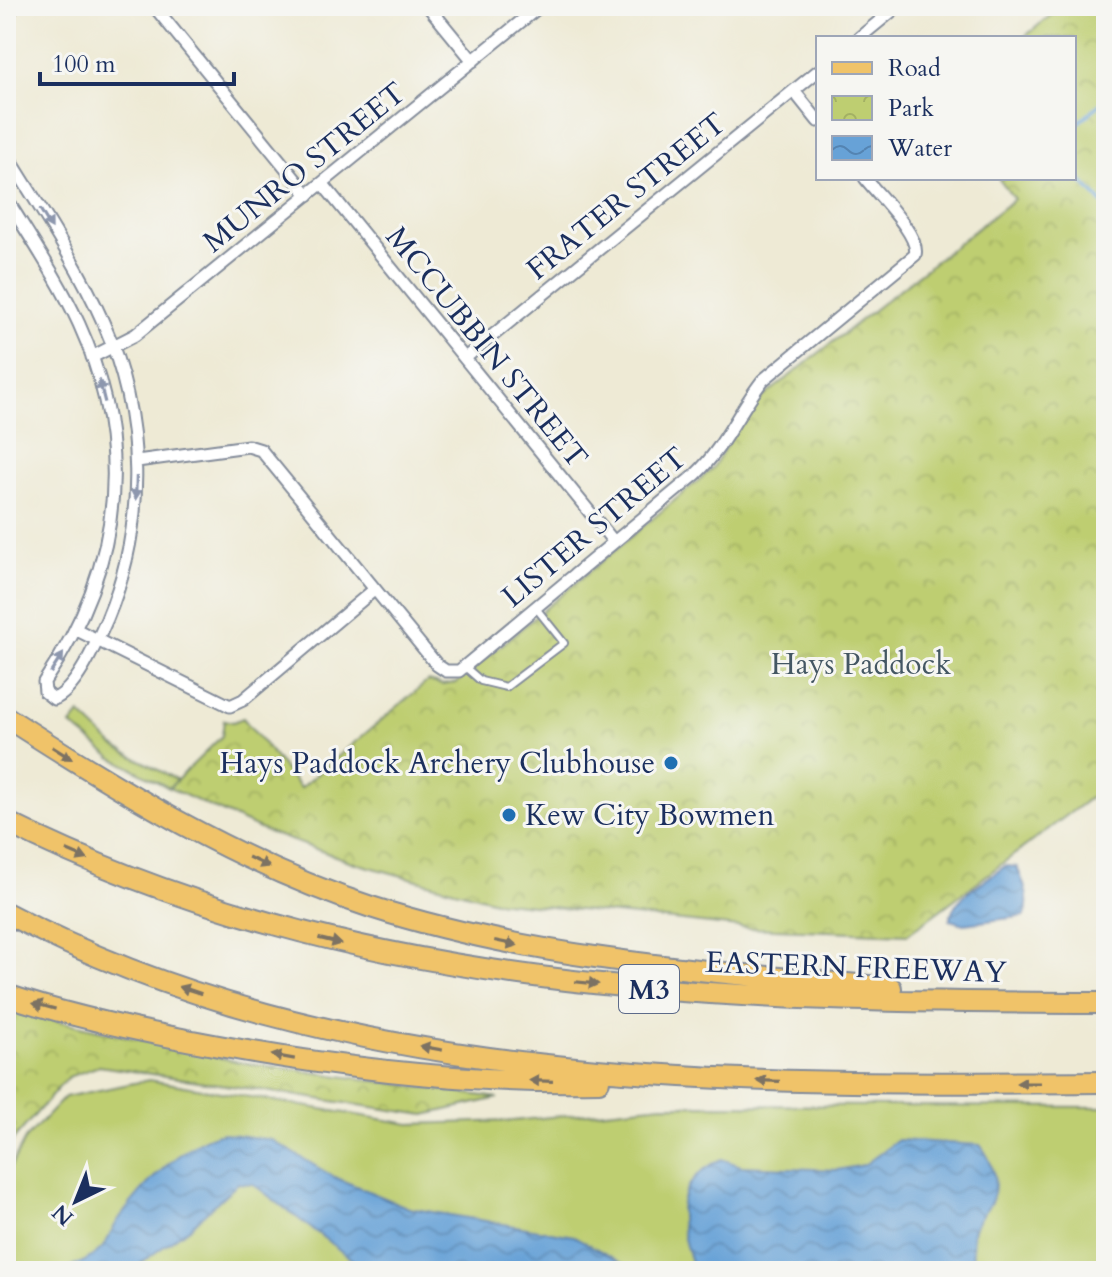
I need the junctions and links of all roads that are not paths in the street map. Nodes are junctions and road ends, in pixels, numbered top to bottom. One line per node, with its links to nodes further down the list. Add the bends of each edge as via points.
1 (154, 6): 13 (street)
2 (428, 6): 6 (street)
3 (540, 6): 6 (street, MUNRO STREET)
4 (898, 6): 5 (street)
5 (861, 36)
6 (473, 61): 12 (street, MUNRO STREET)
7 (816, 73): 8 (street, FRATER STREET)
8 (794, 91): 9 (street); 17 (street, FRATER STREET)
9 (816, 118)
10 (6, 153): 15 (street, one-way to 15, via 84,284)
11 (867, 180): 19 (street, LISTER STREET, via 914,238 917,251 909,263 763,380 705,466)
12 (322, 183): 13 (street, MUNRO STREET); 17 (street, MCCUBBIN STREET)
13 (308, 195): 15 (street, MUNRO STREET, via 135,335)
14 (6, 198): 16 (street, via 71,307)
15 (113, 347): 16 (street, MUNRO STREET); 18 (street)
16 (92, 357): 22 (street, one-way to 16, via 105,549 114,481 109,422)
17 (465, 358): 19 (street, MCCUBBIN STREET)
18 (137, 461): 20 (street, via 248,446 261,450); 23 (street, one-way to 23, via 131,539)
19 (614, 542): 21 (street, LISTER STREET)
20 (375, 589): 23 (street, via 230,706); 24 (street, via 437,665 453,672)
21 (536, 608): 24 (street, LISTER STREET); 24 (lane, via 564,643 506,687 481,681)
22 (77, 630): 23 (street); 23 (street, one-way to 22, via 64,694 48,697 44,682)
23 (98, 640)
24 (465, 667)
25 (6, 717): 29 (highway, one-way to 29, via 189,828 321,888 415,921 511,944 621,961)
26 (6, 822): 29 (highway, EASTERN FREEWAY / M3, one-way to 29, via 126,876 255,920 476,969 732,994)
27 (6, 913): 31 (highway, one-way to 27, via 453,1052 294,1020 117,964)
28 (6, 995): 31 (highway, one-way to 28, via 561,1082 358,1070 168,1036)
29 (1050, 1003): 30 (highway, EASTERN FREEWAY / M3)
30 (1106, 1003)
31 (703, 1078): 32 (highway, one-way to 31)
32 (1106, 1082)

